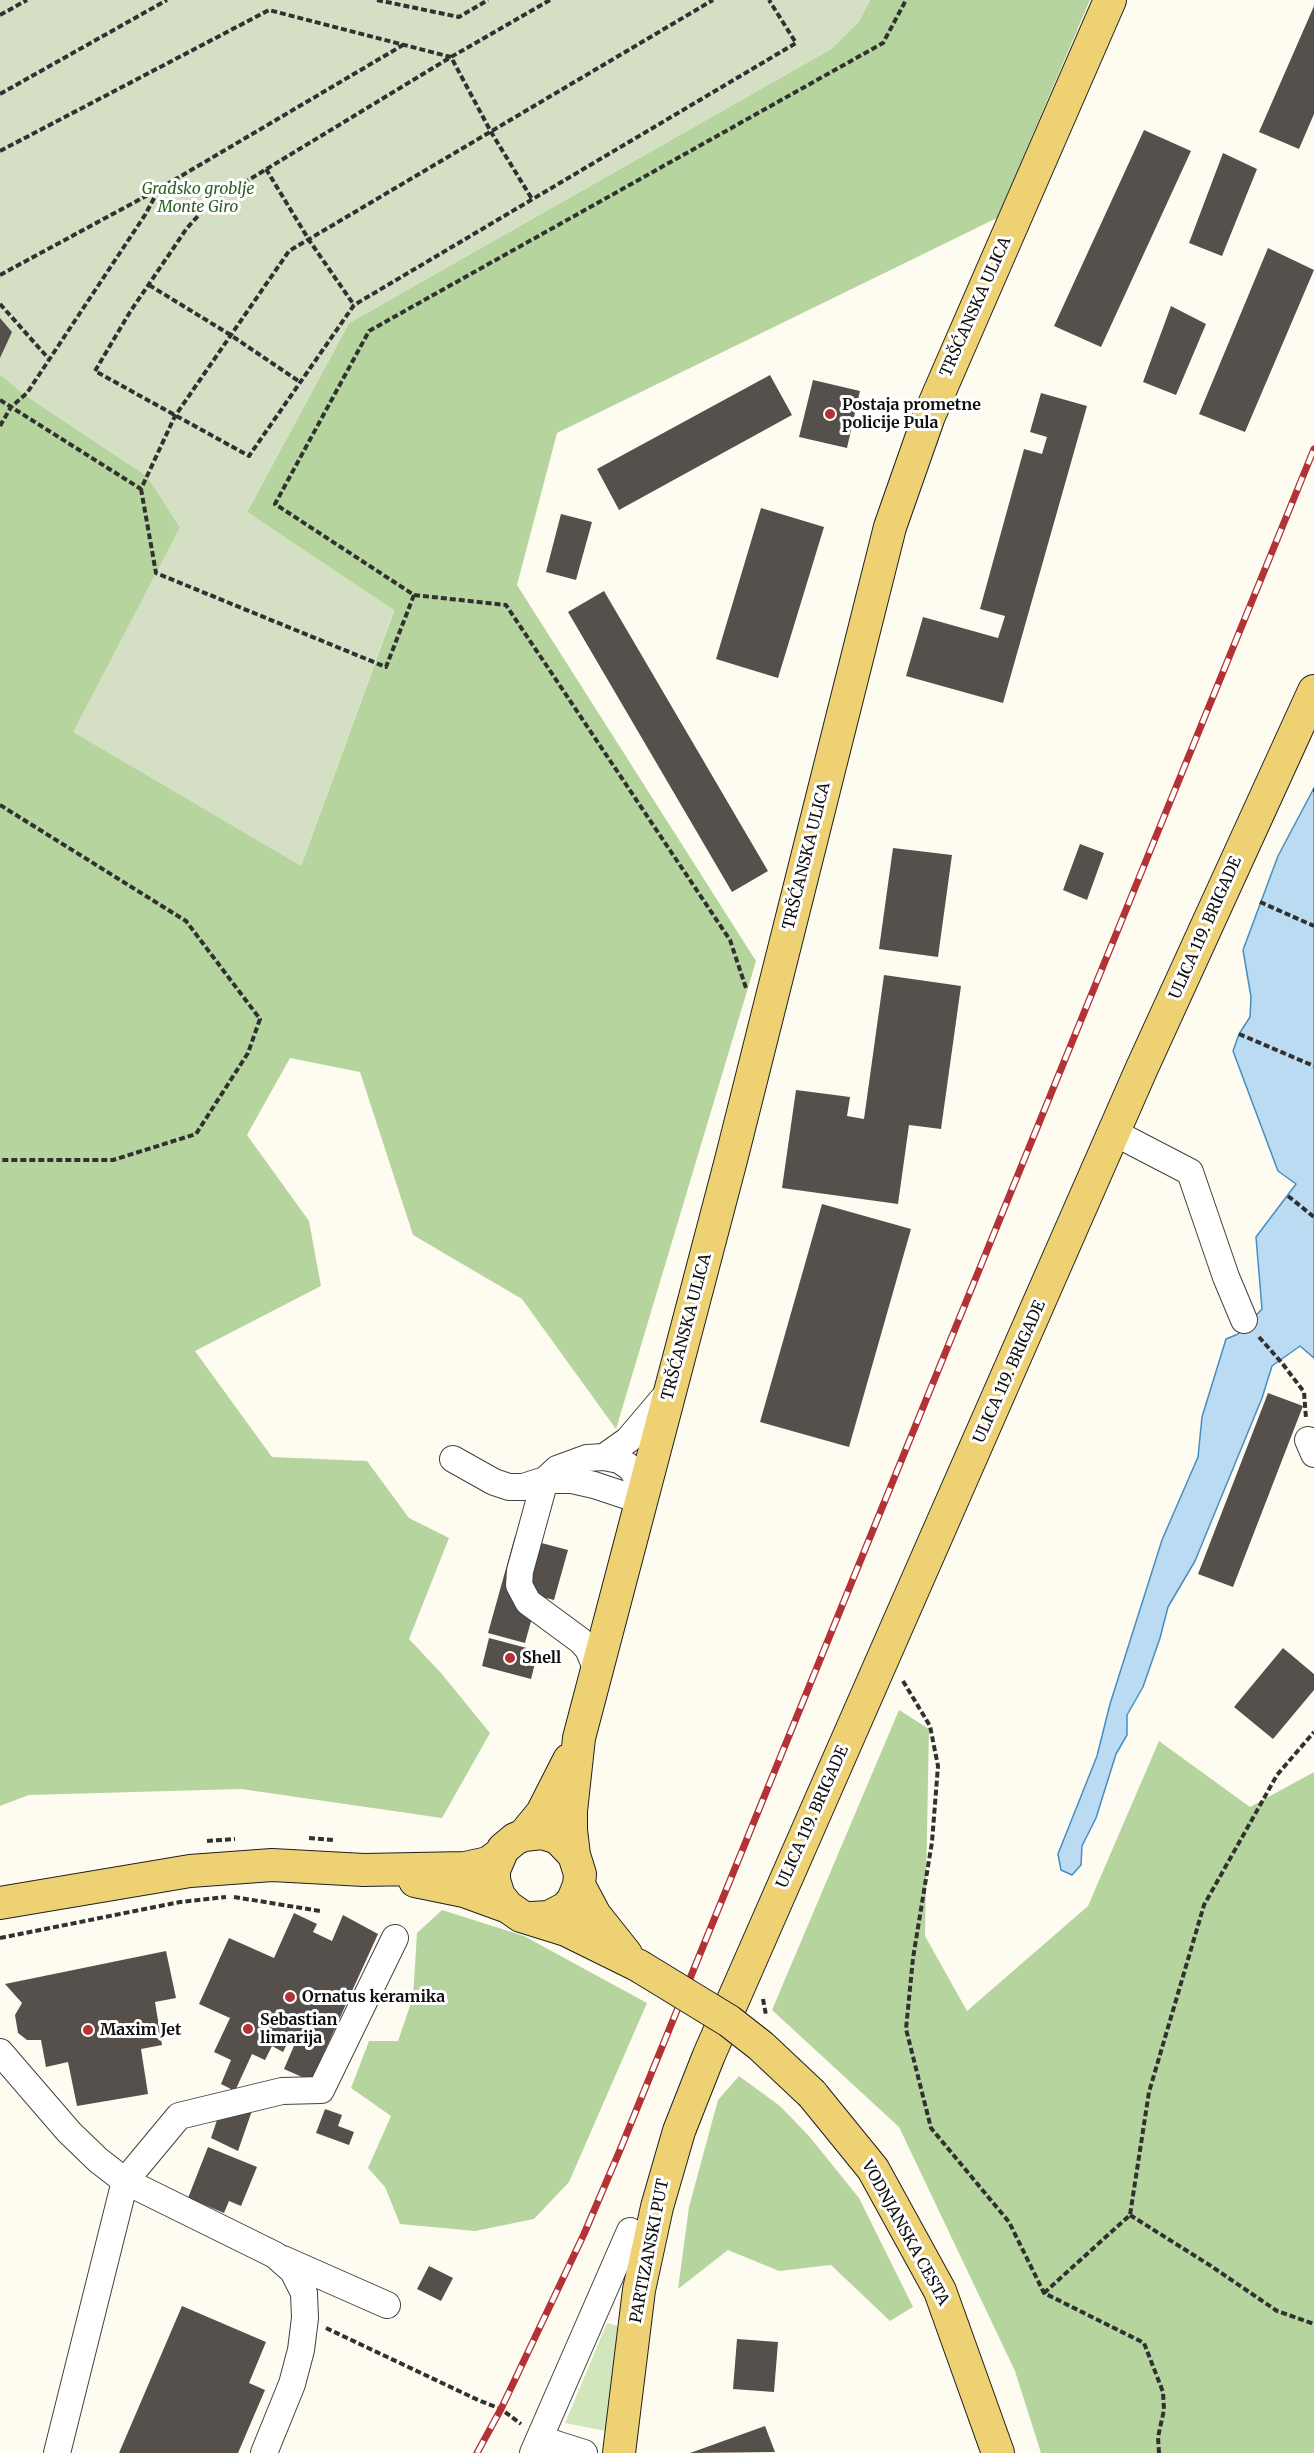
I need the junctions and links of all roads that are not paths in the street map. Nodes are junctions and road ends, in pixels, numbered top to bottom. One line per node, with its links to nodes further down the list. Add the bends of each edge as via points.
1 (1110, 0): 5 (main road, TRŠĆANSKA ULICA, via 929,416 890,527)
2 (1314, 691): 3 (main road, ULICA 119. BRIGADE)
3 (1115, 1133): 4 (street, via 1190,1172); 22 (main road, ULICA 119. BRIGADE)
4 (1244, 1320)
5 (671, 1389): 6 (street, via 628,1440); 9 (main road, TRŠĆANSKA ULICA)
6 (604, 1457): 8 (street, via 570,1463); 9 (street, via 620,1460 631,1468)
7 (453, 1459): 8 (street, via 509,1487)
8 (545, 1480): 9 (street, via 572,1480); 10 (street, via 519,1585 528,1602 581,1641)
9 (642, 1501): 10 (main road, TRŠĆANSKA ULICA)
10 (597, 1670): 11 (main road, TRŠĆANSKA ULICA)
11 (579, 1738): 12 (main road, via 542,1814); 13 (main road, via 571,1811)
12 (524, 1835): 13 (main road, via 558,1838); 14 (main road)
13 (574, 1855): 16 (main road)
14 (499, 1856): 15 (main road, via 465,1868); 18 (main road, via 494,1870 499,1896)
15 (364, 1870): 17 (main road, via 272,1865 190,1871); 18 (main road, via 464,1891)
16 (579, 1885): 18 (main road, via 566,1908 549,1917); 20 (main road, via 595,1915)
17 (0, 1904)
18 (520, 1913): 20 (main road)
19 (395, 1938): 23 (street, via 321,2090 282,2091 179,2116)
20 (635, 1963): 34 (main road, VODNJANSKA CESTA, bridge, via 729,2021 761,2046 812,2094 873,2169 940,2291)
21 (0, 2052): 23 (street, via 69,2132)
22 (709, 2055): 27 (main road, PARTIZANSKI PUT, via 667,2167)
23 (125, 2181): 25 (street); 30 (street)
24 (630, 2231): 26 (street)
25 (275, 2255): 28 (street); 31 (street, via 293,2271 304,2293 305,2318 292,2384)
26 (606, 2288): 27 (street); 29 (street)
27 (639, 2290): 33 (main road, PARTIZANSKI PUT)
28 (387, 2305)
29 (537, 2446): 32 (street)
30 (57, 2453)
31 (264, 2453)
32 (584, 2453)
33 (619, 2453)
34 (998, 2453)

